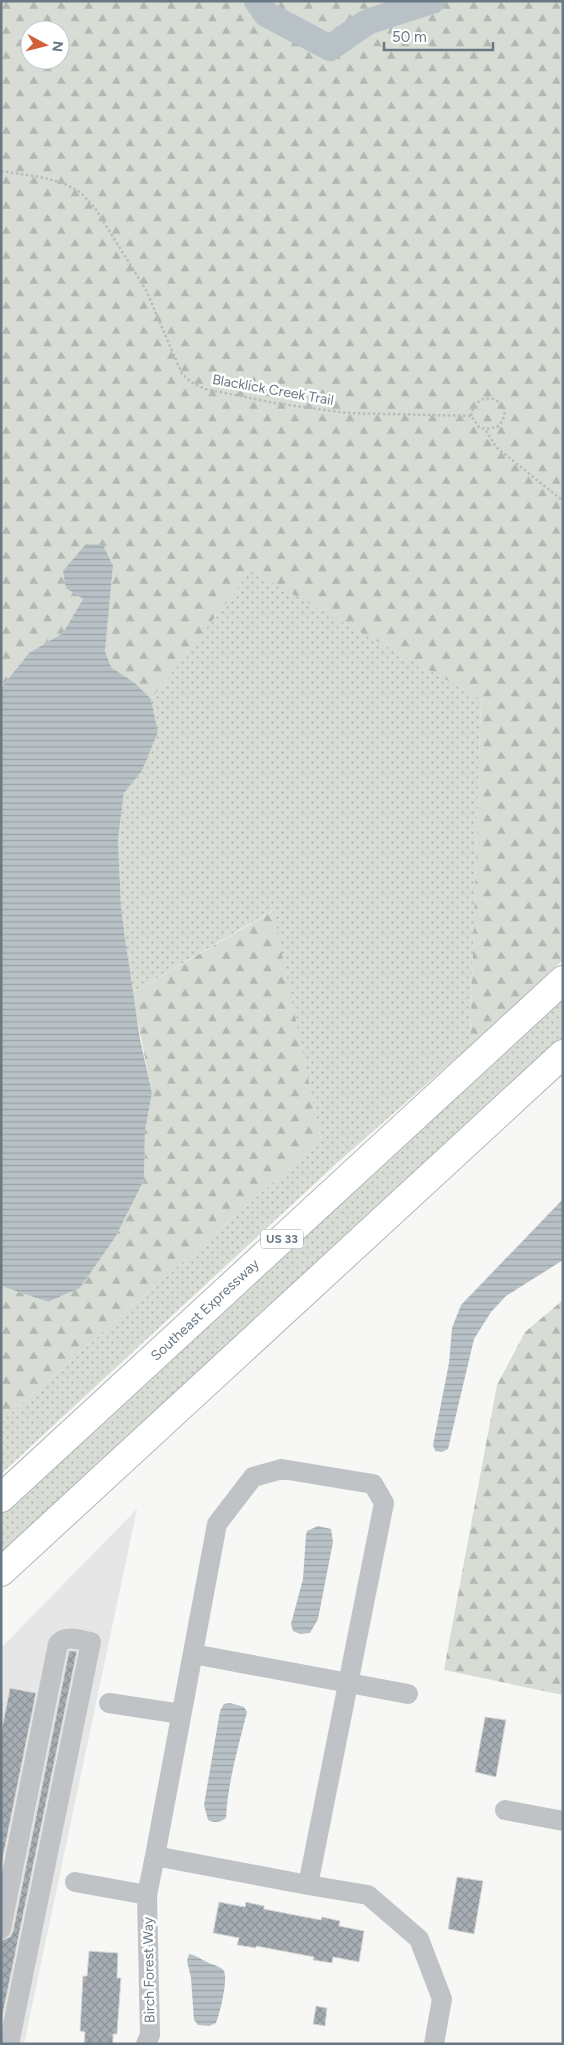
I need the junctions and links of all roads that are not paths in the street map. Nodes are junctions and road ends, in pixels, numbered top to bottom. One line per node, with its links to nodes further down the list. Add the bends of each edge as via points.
1 (563, 980): 3 (highway, Southeast Expressway / US 33)
2 (563, 1054): 4 (highway)
3 (1, 1498)
4 (1, 1572)
5 (193, 1654): 6 (street); 6 (street, Birch Forest Way, via 217,1524 253,1477 282,1469 373,1484 384,1503); 9 (street, Birch Forest Way)
6 (348, 1684): 7 (street); 14 (street)
7 (408, 1694)
8 (110, 1703): 9 (street)
9 (181, 1714): 12 (street, Birch Forest Way)
10 (505, 1810): 11 (street)
11 (563, 1821)
12 (155, 1856): 14 (street); 15 (street, Birch Forest Way)
13 (75, 1882): 15 (street)
14 (308, 1885): 19 (street, via 368,1895 419,1939 442,1999)
15 (148, 1895): 18 (street, Birch Forest Way, via 150,2035)
16 (1, 1929): 17 (street, via 58,1644 66,1638 91,1642)
17 (10, 2044)
18 (146, 2044)
19 (434, 2044)

